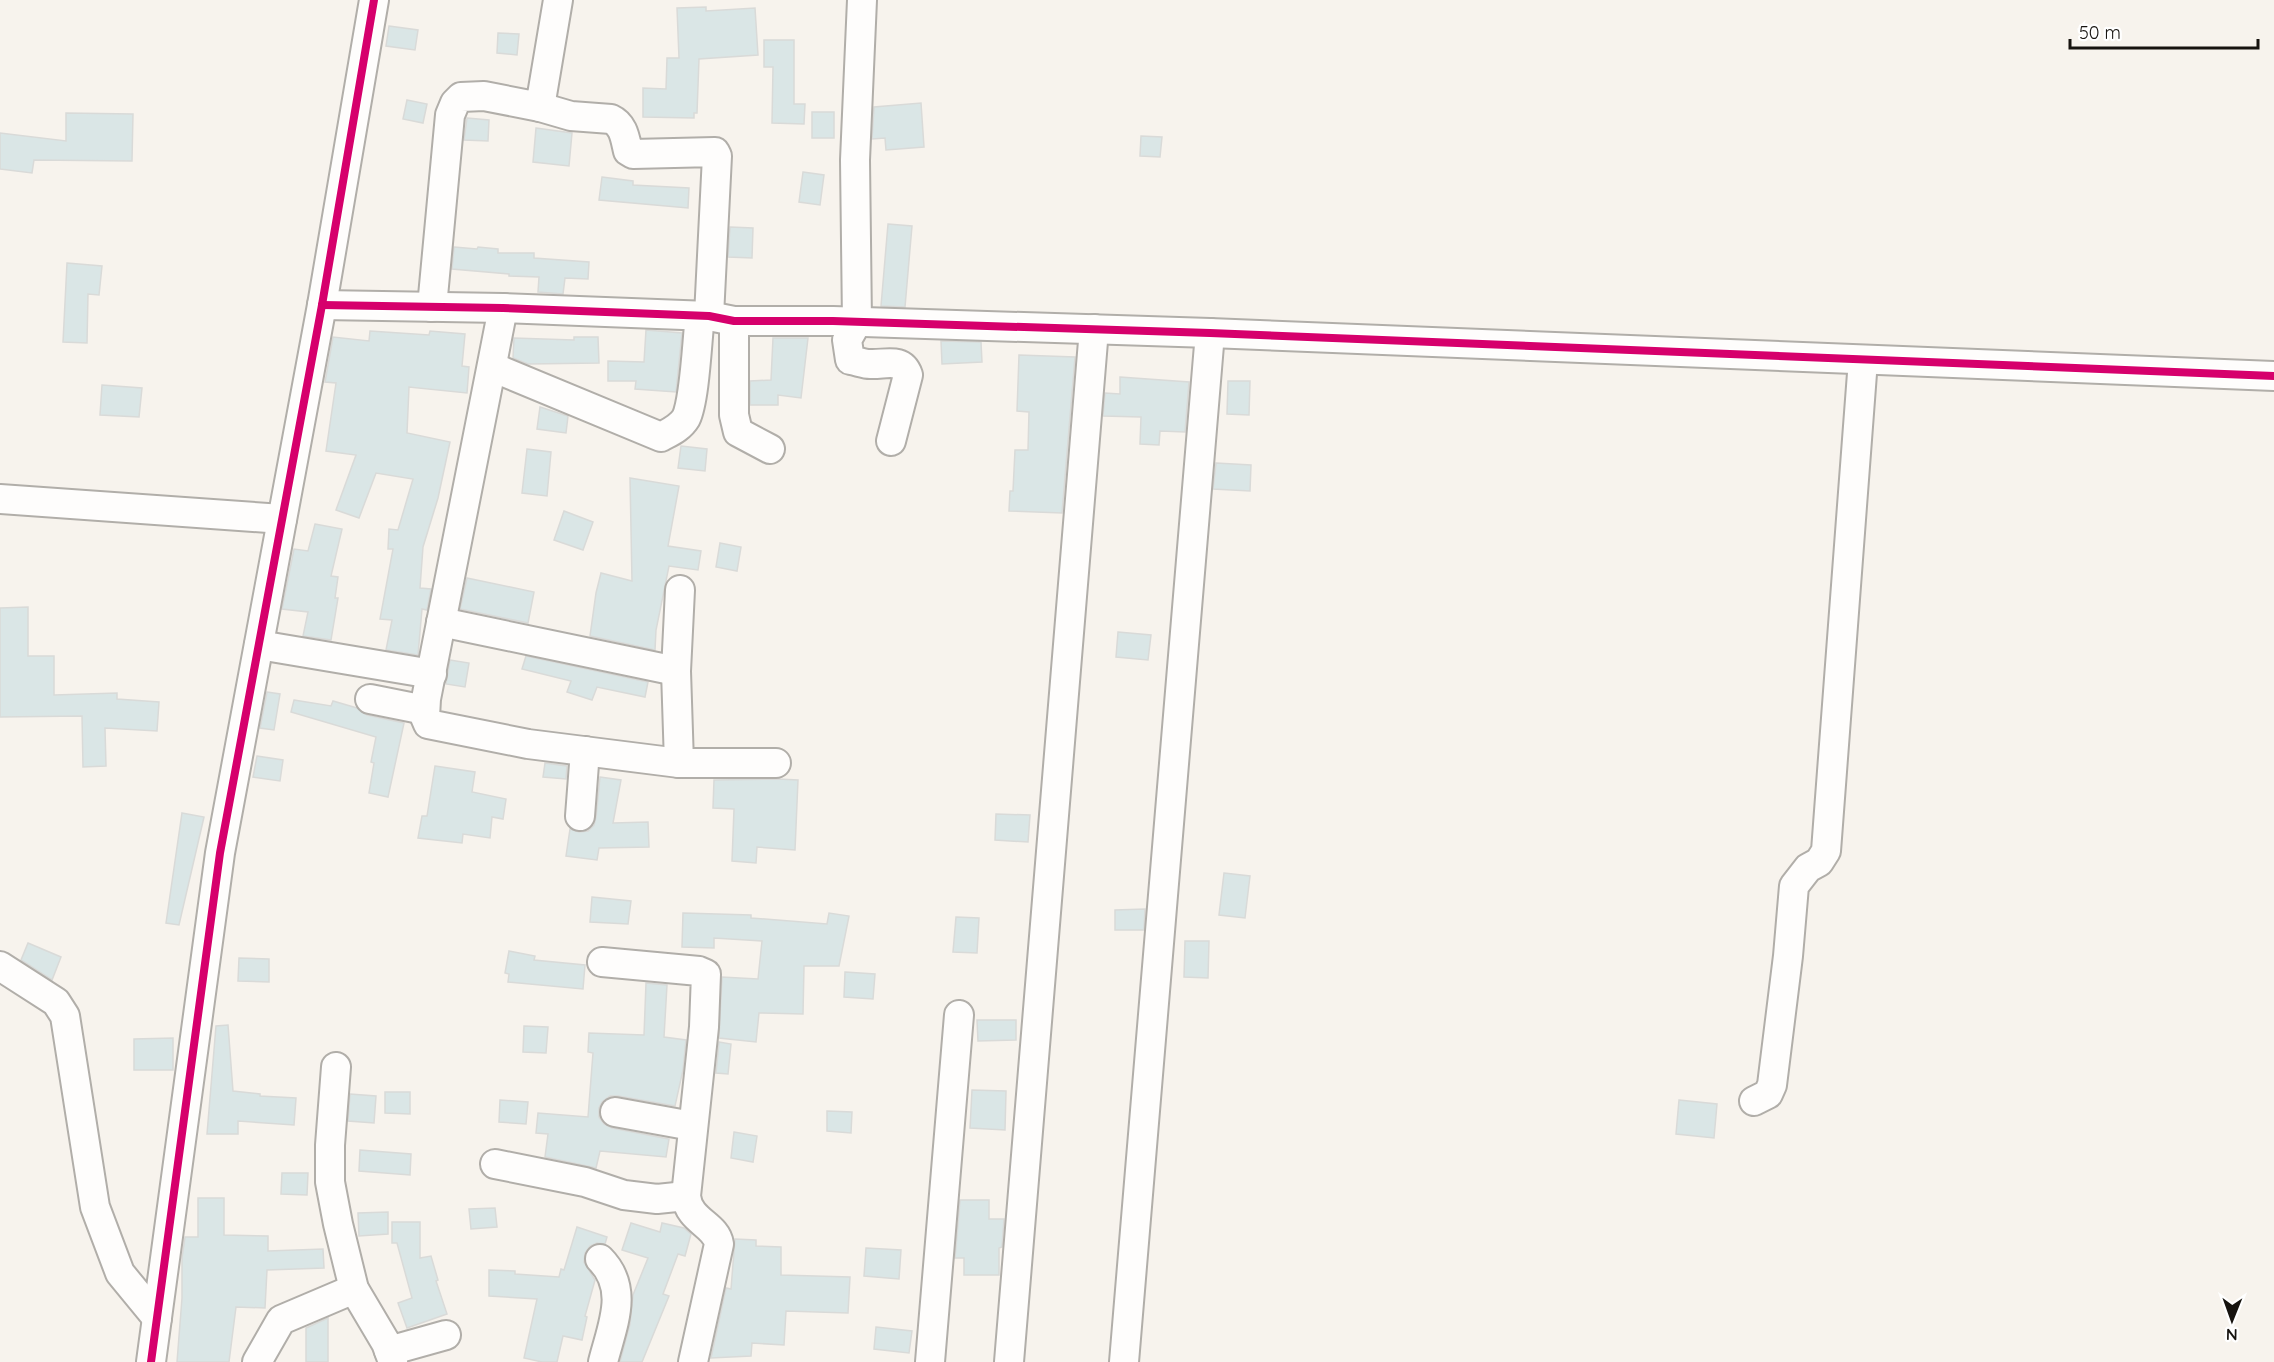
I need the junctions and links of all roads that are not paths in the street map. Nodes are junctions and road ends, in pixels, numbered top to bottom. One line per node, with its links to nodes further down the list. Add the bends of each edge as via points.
1 (374, 0): 5 (street)
2 (558, 0): 4 (street)
3 (862, 0): 9 (street, via 855,160)
4 (540, 107): 6 (street, via 484,96 461,97 455,103 450,115); 8 (street, via 571,116 616,121 621,125 628,151 633,154 715,152)
5 (322, 304): 6 (street); 18 (street)
6 (432, 307): 7 (street)
7 (503, 308): 8 (street); 13 (street)
8 (714, 318): 9 (street); 13 (street, via 686,417 679,427 661,437); 16 (street, via 738,432)
9 (857, 322): 10 (street); 15 (street, via 847,340 850,360 898,363 906,368 908,375)
10 (1094, 329): 11 (street); 49 (street)
11 (1210, 333): 12 (street); 50 (street)
12 (1863, 360): 14 (street); 34 (street, via 1826,851 1794,886 1772,1085 1767,1094)
13 (492, 367): 20 (street)
14 (2274, 376)
15 (891, 441)
16 (770, 449)
17 (0, 499): 18 (street)
18 (268, 518): 21 (street)
19 (680, 590): 22 (street)
20 (441, 622): 22 (street); 23 (street)
21 (259, 645): 23 (street); 41 (street, via 220,853)
22 (676, 672): 27 (street)
23 (432, 674): 25 (street)
24 (370, 699): 25 (street)
25 (425, 710): 26 (street, via 428,724 436,727)
26 (585, 751): 27 (street); 29 (street)
27 (679, 763): 28 (street)
28 (776, 763)
29 (580, 816)
30 (602, 962): 36 (street, via 706,974)
31 (0, 966): 41 (street, via 57,1002 65,1016 95,1207 120,1273)
32 (958, 1015): 48 (street)
33 (336, 1067): 40 (street, via 330,1182)
34 (1754, 1101)
35 (615, 1112): 36 (street)
36 (692, 1126): 38 (street)
37 (495, 1164): 38 (street, via 585,1182 624,1195 657,1199)
38 (686, 1196): 47 (street, via 687,1208 718,1236 719,1244)
39 (600, 1259): 46 (street, via 610,1269 618,1293)
40 (354, 1289): 43 (street); 45 (street, via 281,1320)
41 (157, 1318): 44 (street)
42 (446, 1335): 43 (street)
43 (391, 1357)
44 (151, 1362)
45 (257, 1362)
46 (603, 1362)
47 (693, 1362)
48 (930, 1362)
49 (1009, 1362)
50 (1124, 1362)

